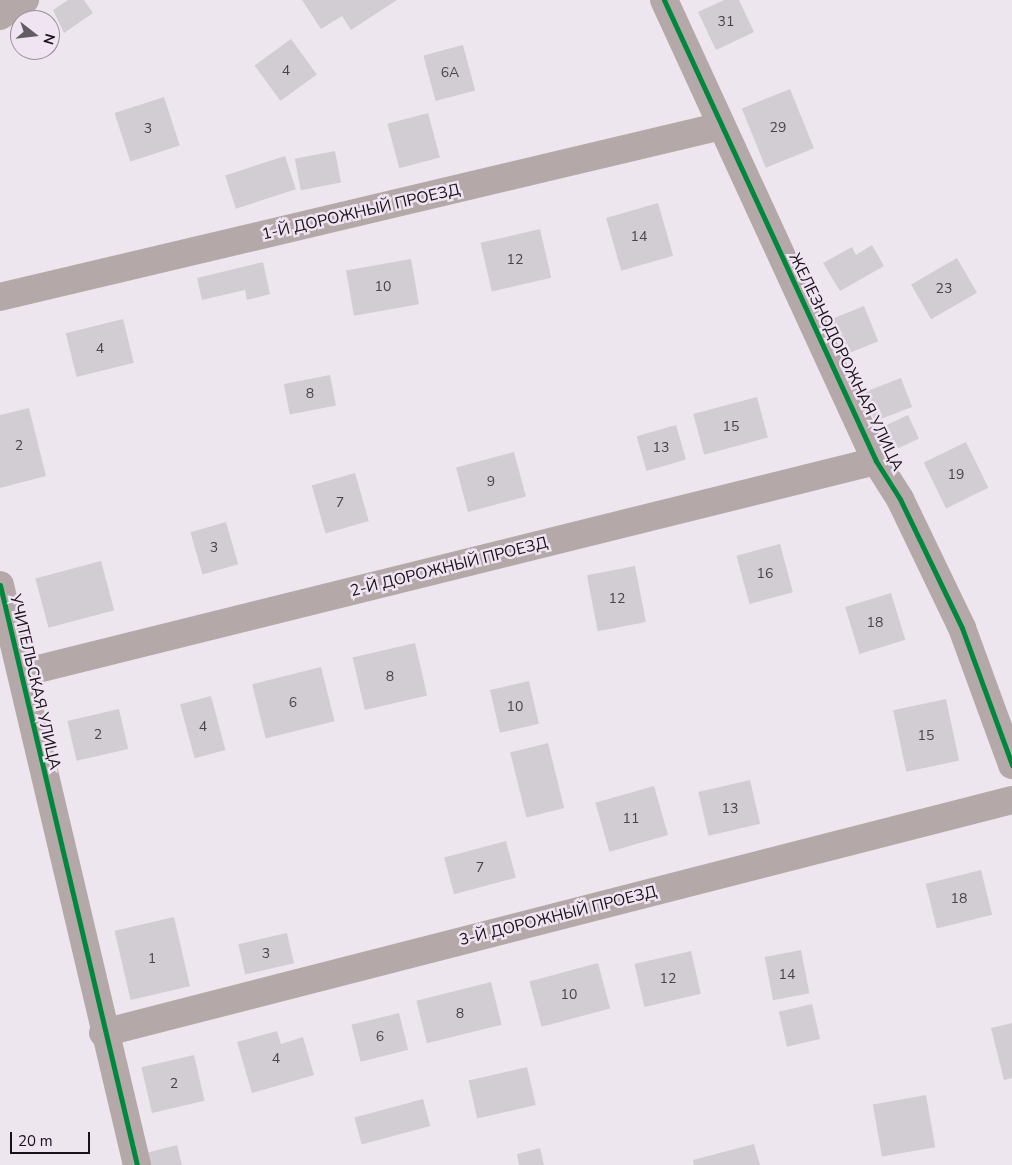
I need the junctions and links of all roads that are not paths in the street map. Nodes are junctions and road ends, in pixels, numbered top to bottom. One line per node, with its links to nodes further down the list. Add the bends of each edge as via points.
1 (25, 0): 3 (street)
2 (664, 0): 4 (street, ЖЕЛЕЗНОДОРОЖНАЯ УЛИЦА)
3 (0, 16)
4 (721, 126): 5 (street, 1-Й ДОРОЖНЫЙ ПРОЕЗД); 6 (street, ЖЕЛЕЗНОДОРОЖНАЯ УЛИЦА)
5 (0, 297)
6 (876, 461): 8 (street, 2-Й ДОРОЖНЫЙ ПРОЕЗД); 9 (street, ЖЕЛЕЗНОДОРОЖНАЯ УЛИЦА, via 900,499 962,628)
7 (0, 584): 8 (street, УЧИТЕЛЬСКАЯ УЛИЦА)
8 (22, 673): 11 (street, УЧИТЕЛЬСКАЯ УЛИЦА)
9 (1012, 765)
10 (1012, 800): 11 (street, 3-Й ДОРОЖНЫЙ ПРОЕЗД)
11 (103, 1033): 12 (street, УЧИТЕЛЬСКАЯ УЛИЦА)
12 (136, 1165)

